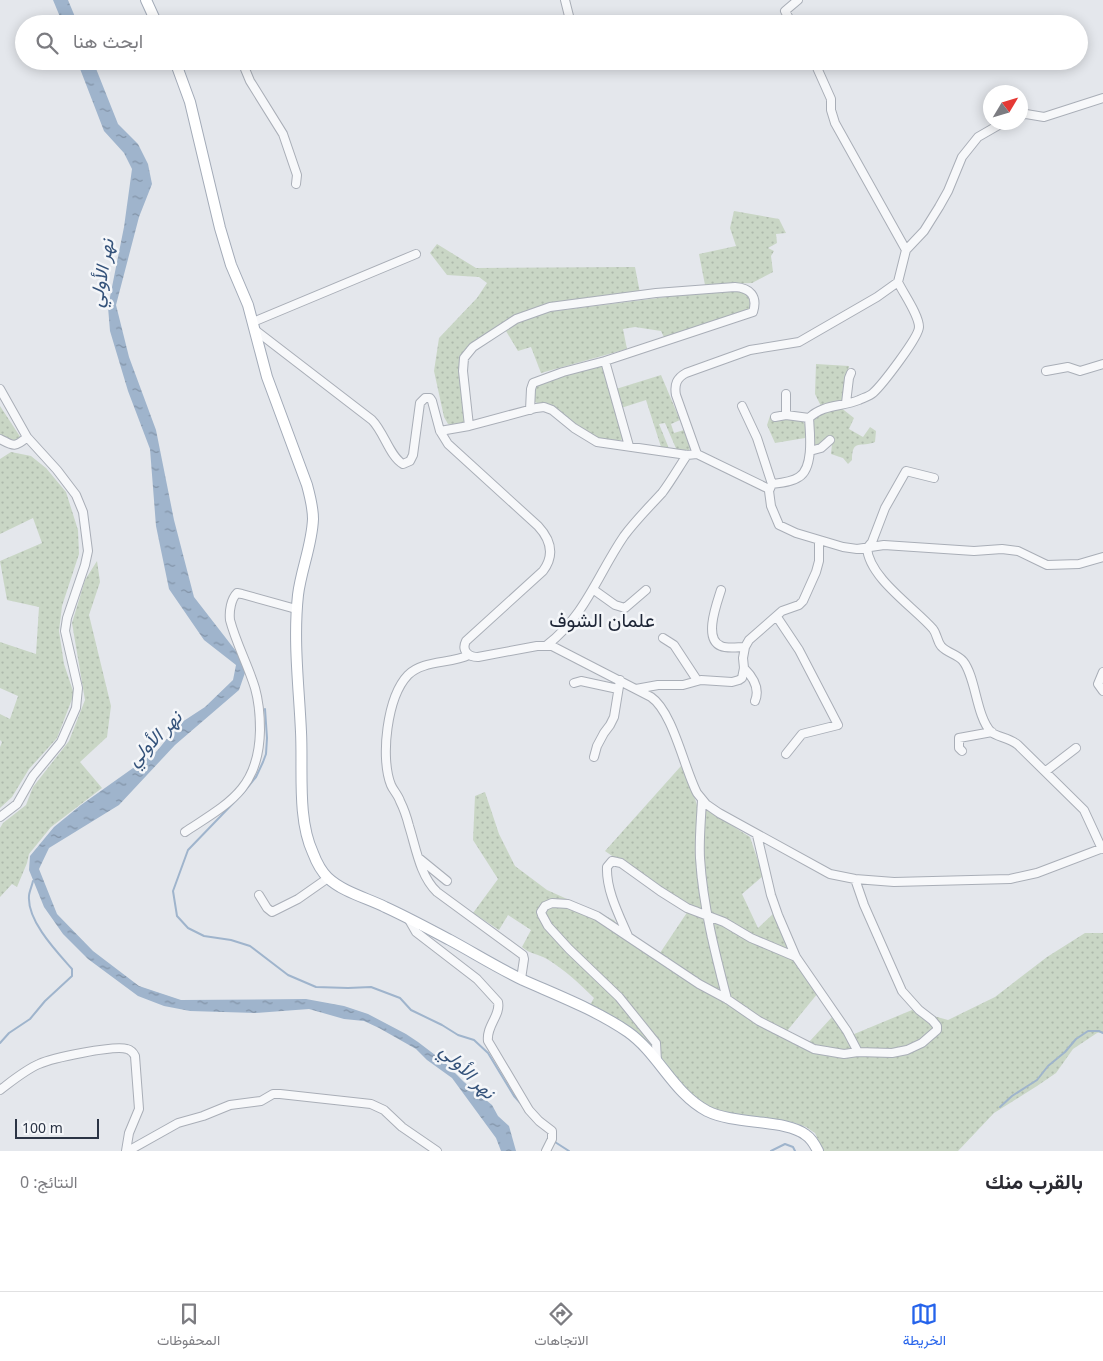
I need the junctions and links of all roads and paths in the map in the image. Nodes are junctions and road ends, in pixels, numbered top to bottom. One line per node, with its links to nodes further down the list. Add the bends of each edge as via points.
1 (146, 0): 4 (main road)
2 (565, 0): 5 (street)
3 (798, 0): 6 (street, via 785,11)
4 (153, 15)
5 (569, 15)
6 (787, 15)
7 (179, 70): 17 (main road, via 190,102 220,228)
8 (245, 70): 13 (street, via 283,134 297,175)
9 (818, 70): 14 (street, via 831,99 835,123)
10 (1103, 98): 11 (street, via 1044,117)
11 (1028, 114)
12 (989, 130): 14 (street, via 969,148 942,202 924,231)
13 (296, 184)
14 (906, 250): 16 (street)
15 (416, 254): 17 (street)
16 (898, 282): 24 (street, via 918,322 918,332 873,393); 37 (street, via 799,342 750,350 681,376 676,385 676,395)
17 (254, 326): 31 (street, via 372,420 383,432 400,463 405,464 412,459 418,406 423,399 430,398 434,403); 47 (main road, via 267,377 306,485 313,517)
18 (605, 361): 26 (street, via 533,383); 30 (street, via 753,312 752,294 745,288 735,287 656,294 565,305 516,319 473,347 464,358 462,370); 35 (street)
19 (1103, 364): 20 (street, via 1080,372 1068,367)
20 (1046, 371)
21 (851, 373): 24 (street)
22 (0, 389): 32 (street)
23 (786, 394): 27 (street)
24 (846, 403): 29 (street)
25 (742, 406): 40 (street, via 757,438)
26 (530, 410): 30 (street); 35 (street, via 548,408 592,439)
27 (786, 415): 28 (street); 29 (street)
28 (775, 417)
29 (809, 418): 36 (street)
30 (469, 426): 31 (street)
31 (440, 431): 52 (street, via 451,447 542,530 551,549 541,573 466,641)
32 (27, 437): 33 (street, via 16,445); 69 (street, via 76,494 83,512 87,558 67,618 66,631 78,695 76,708 61,742 33,776 17,804)
33 (0, 439)
34 (830, 440): 36 (street, via 821,448)
35 (629, 446): 38 (street)
36 (810, 451): 40 (street, via 802,475)
37 (697, 454): 38 (street); 40 (street)
38 (688, 455): 44 (street, via 662,493 625,535)
39 (934, 478): 42 (street, via 906,471)
40 (771, 486): 41 (street, via 771,506 778,523)
41 (819, 540): 42 (street, via 848,548); 48 (street, via 816,572 803,600)
42 (867, 548): 43 (street, via 884,545 1010,550 1047,565 1075,564); 62 (street, via 883,579 934,630 942,647 964,663 984,720)
43 (1103, 556)
44 (594, 590): 45 (street, via 625,608); 50 (street, via 564,631)
45 (646, 590)
46 (721, 590): 51 (street, via 711,629 715,640 723,647)
47 (296, 608): 70 (street, via 237,593 234,596 230,620 258,699 258,757 252,774 239,792); 74 (main road, via 304,812 308,842)
48 (777, 617): 51 (street, via 753,635); 65 (street, via 799,650 838,725 802,734)
49 (663, 638): 56 (street, via 674,645)
50 (547, 645): 52 (street, via 478,657); 55 (street)
51 (745, 647): 53 (street)
52 (469, 655): 73 (street, via 413,672 404,681 391,708 386,734 389,778 404,809)
53 (744, 668): 56 (street, via 742,678 736,682); 61 (street, via 757,689)
54 (1103, 672): 60 (street, via 1098,684)
55 (620, 680): 58 (street); 59 (street)
56 (697, 680): 59 (street, via 683,685)
57 (574, 683): 58 (street, via 581,681)
58 (618, 689): 66 (street, via 614,717)
59 (636, 689): 68 (street, via 655,700 664,710 691,781)
60 (1103, 690)
61 (755, 702)
62 (992, 732): 64 (street, via 959,738); 67 (street, via 1016,742)
63 (1076, 748): 67 (street)
64 (962, 751)
65 (786, 754)
66 (594, 757)
67 (1046, 771): 72 (street, via 1084,810)
68 (702, 800): 71 (street, via 713,810); 78 (street, via 700,856)
69 (0, 817)
70 (185, 832)
71 (757, 835): 75 (street, via 830,874); 81 (street, via 771,896)
72 (1103, 849): 75 (street, via 1059,866 1010,879 894,882)
73 (419, 858): 76 (street); 82 (street, via 433,889 523,955)
74 (328, 878): 77 (street, via 272,912); 79 (main road)
75 (855, 879): 84 (street, via 902,991 938,1026 922,1043 907,1050)
76 (447, 881)
77 (260, 895)
78 (708, 916): 80 (street, via 674,901 621,863 612,861 607,867 608,878); 81 (street); 83 (street)
79 (408, 918): 82 (main road); 89 (street, via 416,932 477,979 496,999 498,1009 489,1029 488,1041 529,1110 552,1131)
80 (628, 936): 83 (street); 85 (street, via 578,907 552,903 541,912 558,937 620,997 656,1043)
81 (796, 957): 84 (street)
82 (521, 979): 85 (main road, via 618,1026 640,1042)
83 (727, 999): 84 (street, via 759,1021 814,1049 844,1054)
84 (858, 1052)
85 (657, 1061): 90 (main road, via 683,1092 709,1112 800,1132)
86 (0, 1090): 87 (street, via 43,1062 107,1050 129,1050 135,1056 139,1109 129,1133)
87 (127, 1151): 88 (street, via 174,1124 230,1104 261,1101 276,1094 371,1104 384,1110)
88 (437, 1151)
89 (546, 1151)
90 (818, 1151)

